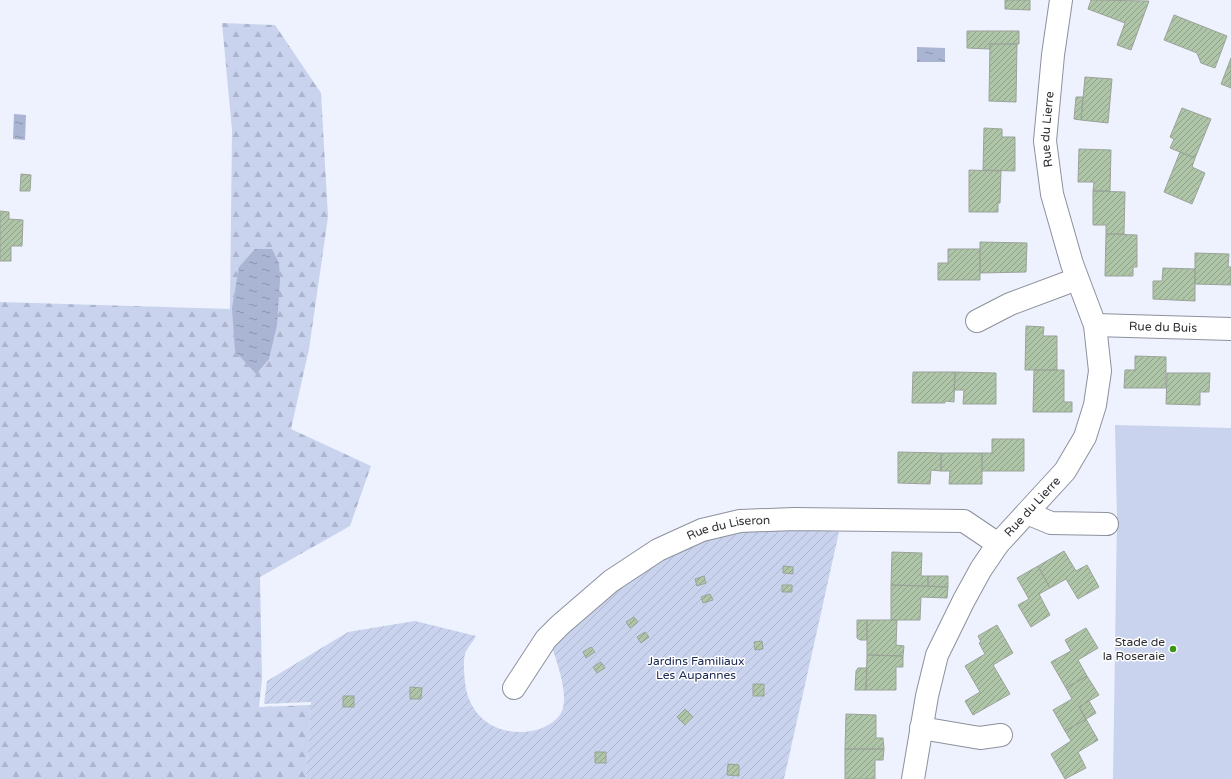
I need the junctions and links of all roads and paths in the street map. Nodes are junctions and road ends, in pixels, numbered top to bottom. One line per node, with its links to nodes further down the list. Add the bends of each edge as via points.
1 (1061, 0): 2 (street, Rue du Lierre, via 1045,141 1052,194)
2 (1077, 278): 3 (street); 4 (street, Rue du Lierre)
3 (977, 320)
4 (1095, 325): 5 (street, Rue du Buis); 6 (street, Rue du Lierre, via 1100,371 1095,405 1085,437 1065,471)
5 (1231, 329)
6 (1027, 513): 7 (street, via 1051,523); 8 (street, Rue du Lierre)
7 (1107, 524)
8 (998, 544): 9 (street, Rue du Liseron, via 964,521 794,519 740,521 702,530 658,550 611,581 546,639); 10 (street, Rue du Lierre, via 980,569 937,656)
9 (514, 688)
10 (921, 728): 11 (street, via 980,738); 12 (street, Rue du Lierre)
11 (1001, 735)
12 (913, 779)

